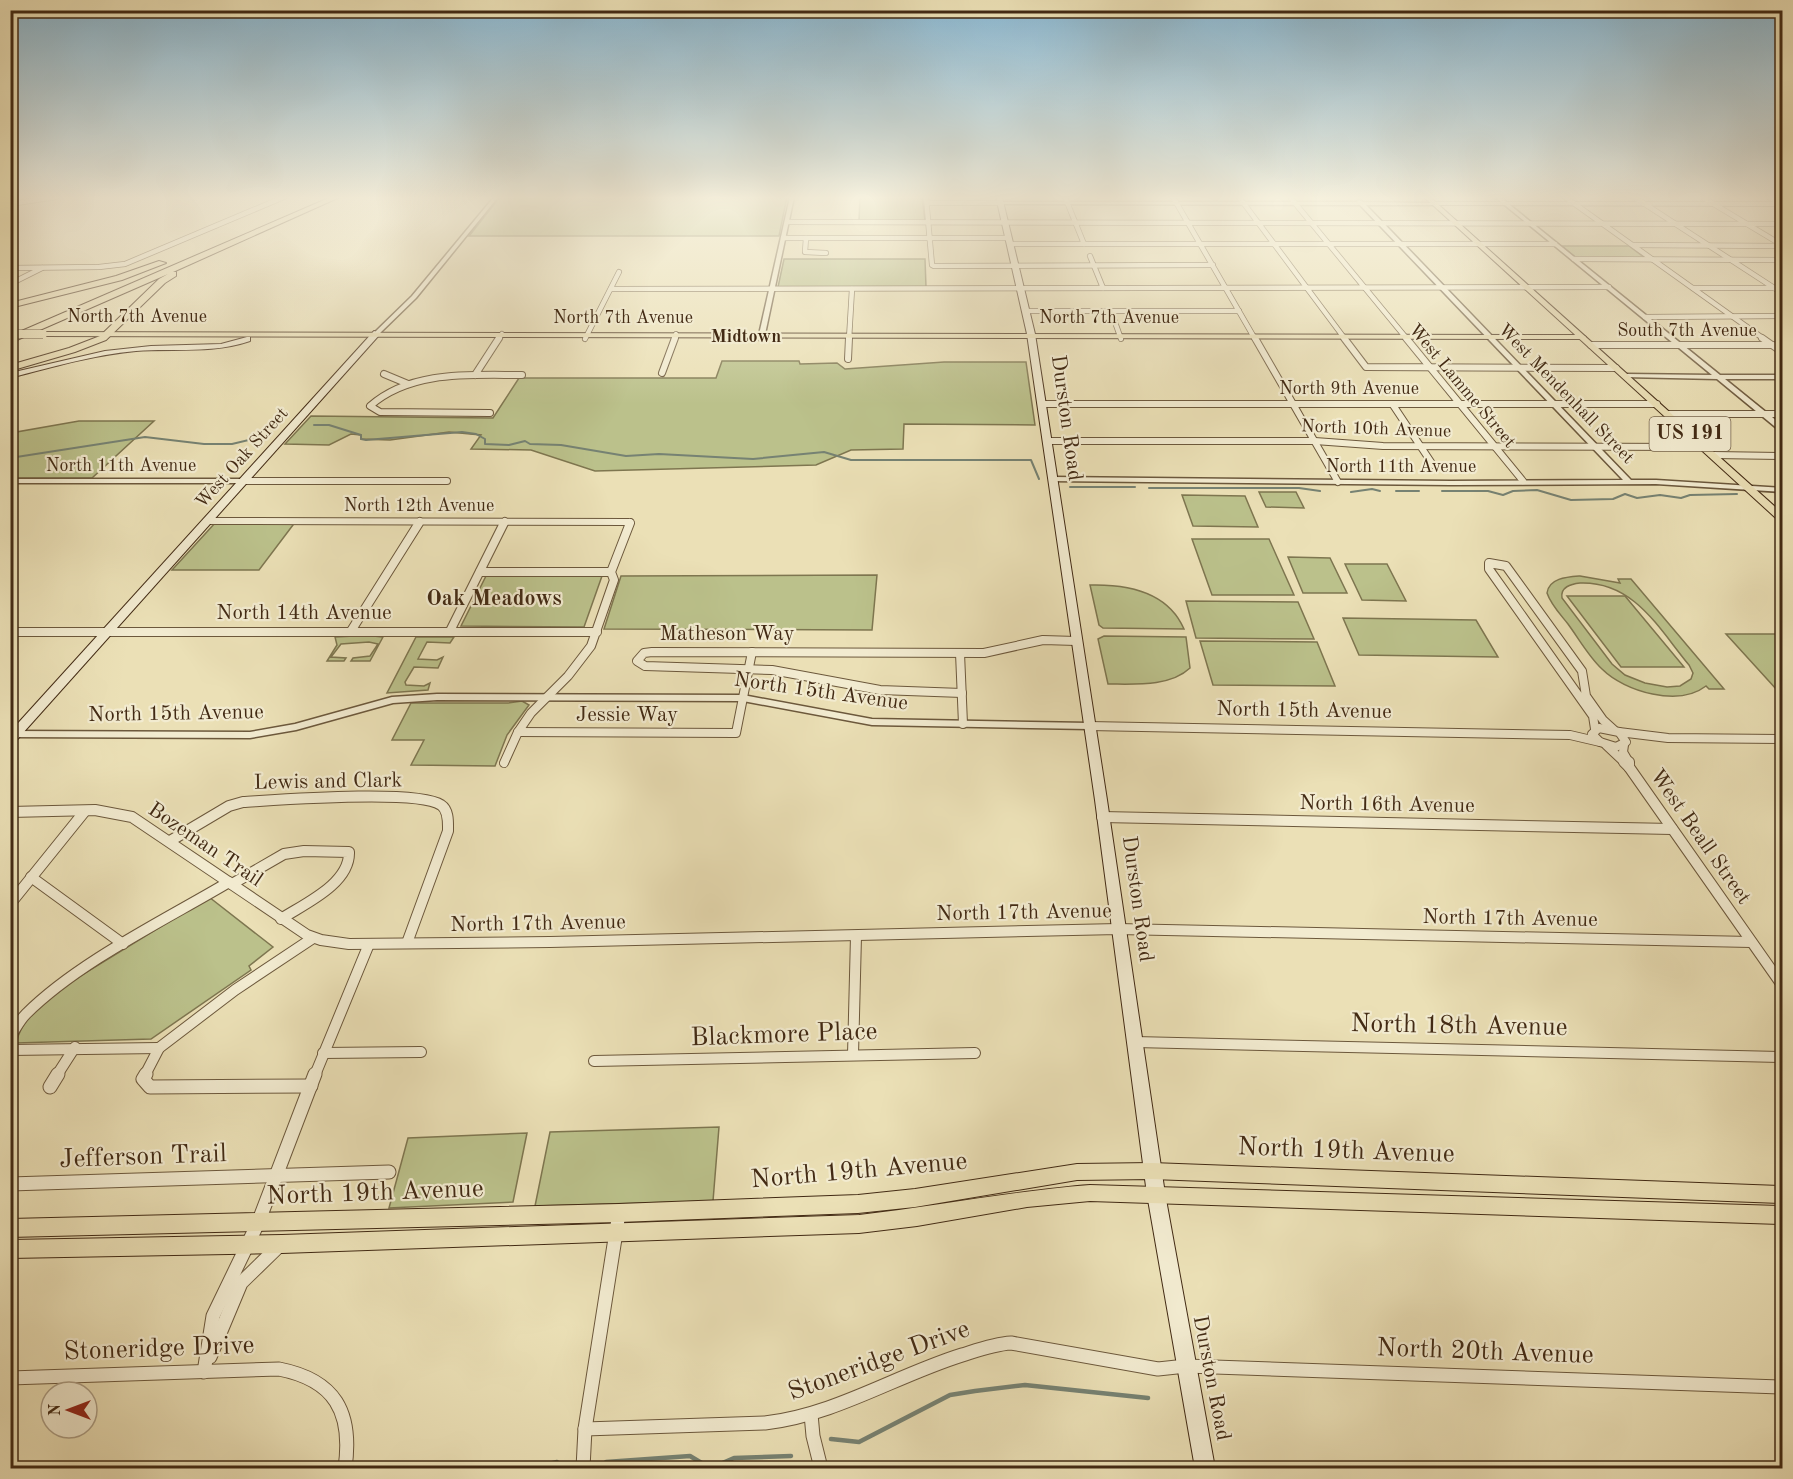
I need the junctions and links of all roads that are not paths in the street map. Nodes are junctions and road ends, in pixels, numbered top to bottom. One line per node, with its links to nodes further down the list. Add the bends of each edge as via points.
1 (105, 266): 21 (street)
2 (151, 266): 39 (highway)
3 (164, 266): 46 (highway)
4 (174, 266): 46 (highway)
5 (186, 266): 47 (highway, via 162,281)
6 (439, 266): 49 (street, West Oak Street)
7 (777, 266): 35 (street)
8 (933, 266): 19 (street)
9 (1092, 266): 19 (street)
10 (1094, 266): 29 (street)
11 (1214, 266): 30 (street)
12 (1291, 266): 25 (street)
13 (1345, 266): 26 (street, West Lamme Street)
14 (1423, 266): 24 (street, West Mendenhall Street)
15 (1504, 266): 27 (main road)
16 (1583, 266): 28 (street)
17 (1662, 266): 31 (street)
18 (1741, 266): 32 (street)
19 (1015, 267): 37 (main road, Durston Road)
20 (10, 268): 21 (street)
21 (43, 268): 23 (street)
22 (619, 272): 34 (street)
23 (10, 284)
24 (1443, 286): 26 (street); 27 (street); 60 (street, West Mendenhall Street)
25 (1306, 287): 26 (street); 30 (street); 54 (street)
26 (1362, 287): 59 (street, West Lamme Street)
27 (1527, 287): 28 (street); 61 (main road)
28 (1609, 287): 43 (street)
29 (1103, 288): 30 (street); 37 (street)
30 (1226, 288): 42 (street)
31 (1693, 288): 32 (street); 44 (street)
32 (1775, 288): 33 (street); 38 (street)
33 (1782, 288)
34 (611, 289): 35 (street); 55 (street)
35 (772, 289): 36 (street); 51 (street)
36 (852, 289): 37 (street); 52 (street)
37 (1020, 289): 40 (main road, Durston Road)
38 (1782, 293)
39 (10, 306)
40 (1026, 311): 41 (street); 57 (main road, Durston Road)
41 (1111, 311): 42 (street); 58 (street)
42 (1239, 311): 53 (street)
43 (1645, 316): 44 (street); 63 (street)
44 (1733, 316): 45 (street); 64 (street)
45 (1782, 316)
46 (10, 336): 47 (main road, North 7th Avenue, bridge)
47 (106, 336): 48 (main road, North 7th Avenue); 48 (main road, North 7th Avenue); 70 (highway)
48 (251, 336): 49 (main road, North 7th Avenue); 49 (main road, North 7th Avenue); 76 (main road, via 216,347 108,352)
49 (374, 336): 50 (main road, North 7th Avenue); 103 (main road, West Oak Street)
50 (500, 336): 55 (main road, North 7th Avenue); 74 (street)
51 (761, 336): 52 (main road, North 7th Avenue); 56 (main road, North 7th Avenue)
52 (849, 336): 57 (main road, North 7th Avenue); 67 (street)
53 (1254, 336): 54 (main road, North 7th Avenue); 58 (main road, North 7th Avenue); 82 (street)
54 (1343, 336): 59 (main road, North 7th Avenue); 68 (street, via 1366,367)
55 (587, 337): 56 (main road, North 7th Avenue)
56 (675, 337): 72 (street)
57 (1032, 337): 58 (main road, North 7th Avenue); 81 (main road, Durston Road)
58 (1120, 337)
59 (1403, 337): 60 (main road, North 7th Avenue); 68 (street, West Lamme Street)
60 (1491, 337): 61 (main road, North 7th Avenue); 69 (street, West Mendenhall Street)
61 (1582, 337): 62 (main road, US 191)
62 (1591, 345): 63 (street, South 7th Avenue); 71 (main road, US 191)
63 (1680, 345): 64 (street, South 7th Avenue); 78 (street)
64 (1773, 345): 65 (street, South 7th Avenue); 66 (street)
65 (1782, 345)
66 (1782, 352)
67 (848, 359)
68 (1429, 367): 69 (street); 83 (street, West Lamme Street)
69 (1520, 367): 71 (street); 85 (street, West Mendenhall Street)
70 (10, 368)
71 (1616, 368): 77 (main road, US 191)
72 (662, 373)
73 (384, 374): 80 (street)
74 (475, 375): 75 (street); 80 (street)
75 (522, 375)
76 (10, 376)
77 (1628, 378): 78 (street); 86 (main road, US 191)
78 (1721, 378): 79 (street); 89 (street)
79 (1782, 379)
80 (408, 384): 87 (street, via 382,395 370,406 380,412)
81 (1042, 404): 82 (street, North 9th Avenue); 92 (main road, Durston Road)
82 (1293, 404): 84 (street, North 9th Avenue); 93 (street)
83 (1460, 404): 84 (street, North 9th Avenue); 85 (street, North 9th Avenue); 95 (street, West Lamme Street)
84 (1393, 405): 94 (street)
85 (1555, 405): 86 (street, North 9th Avenue); 96 (street, West Mendenhall Street)
86 (1657, 405): 88 (main road, US 191)
87 (490, 413)
88 (1668, 414): 89 (street); 97 (main road, US 191)
89 (1766, 414): 90 (street); 91 (street)
90 (1782, 414)
91 (1782, 428)
92 (1047, 441): 93 (street, North 10th Avenue); 101 (main road, Durston Road)
93 (1315, 441): 94 (street, North 10th Avenue); 106 (street)
94 (1421, 446): 95 (street, North 10th Avenue); 100 (street)
95 (1494, 446): 96 (street, North 10th Avenue); 105 (street, West Lamme Street)
96 (1596, 447): 97 (street, North 10th Avenue); 107 (street, West Mendenhall Street)
97 (1704, 447): 98 (main road, US 191)
98 (1713, 455): 99 (street); 108 (main road, US 191)
99 (1782, 456)
100 (1433, 465)
101 (1053, 479): 106 (street, North 11th Avenue); 121 (main road, Durston Road)
102 (10, 481): 103 (street, North 11th Avenue)
103 (244, 481): 104 (street, North 11th Avenue); 111 (main road, West Oak Street)
104 (447, 481)
105 (1523, 481): 106 (street, North 11th Avenue); 107 (street, North 11th Avenue)
106 (1338, 482)
107 (1629, 482): 108 (street, North 11th Avenue)
108 (1749, 488): 109 (street, North 11th Avenue); 110 (main road, US 191)
109 (1782, 490)
110 (1782, 518)
111 (208, 521): 112 (street, North 12th Avenue); 116 (main road, West Oak Street)
112 (420, 521): 113 (street, North 12th Avenue); 117 (street)
113 (505, 521): 114 (street); 115 (street, North 12th Avenue, via 630,522)
114 (480, 572): 115 (street); 118 (street)
115 (611, 572): 120 (street, via 614,579)
116 (109, 630): 117 (street, North 14th Avenue); 119 (street, North 14th Avenue); 134 (main road, West Oak Street)
117 (351, 631): 118 (street, North 14th Avenue)
118 (450, 631): 120 (street, North 14th Avenue)
119 (10, 632)
120 (597, 632): 126 (street, via 582,659)
121 (1076, 641): 123 (street, Matheson Way, via 1043,640 984,653); 129 (main road, Durston Road)
122 (752, 652): 123 (street, Matheson Way); 124 (street); 124 (street, Matheson Way, via 652,652 644,653 637,661 645,666)
123 (960, 653): 125 (street)
124 (749, 668): 125 (street, Matheson Way, via 880,690); 127 (street)
125 (962, 693): 128 (street)
126 (545, 698): 127 (street, North 15th Avenue); 132 (street); 134 (street, North 15th Avenue, via 392,700 296,727 250,735)
127 (743, 698): 128 (street, North 15th Avenue, via 872,722); 132 (street, Jessie Way, via 736,733)
128 (963, 724): 129 (street, North 15th Avenue)
129 (1089, 726): 133 (street, North 15th Avenue); 143 (main road, Durston Road)
130 (1594, 730): 131 (street, North 15th Avenue); 131 (street, West Beall Street, via 1593,716 1489,563 1506,566 1582,671 1586,696 1602,720); 133 (street, North 15th Avenue); 137 (street, West Beall Street, via 1593,736)
131 (1617, 731): 135 (street); 138 (street, West Beall Street, via 1626,739)
132 (518, 732): 139 (street)
133 (1560, 735): 137 (street, North 15th Avenue)
134 (12, 736)
135 (1668, 738): 136 (street); 138 (street)
136 (1782, 739)
137 (1602, 743): 138 (street, North 15th Avenue); 140 (street, West Beall Street)
138 (1624, 745): 140 (street, West Beall Street)
139 (504, 763)
140 (1629, 768): 144 (street, West Beall Street)
141 (84, 811): 142 (street, Bozeman Trail); 145 (street, Bozeman Trail, via 132,817); 146 (street)
142 (10, 812)
143 (1102, 817): 144 (street, North 16th Avenue); 150 (main road, Durston Road)
144 (1672, 829): 153 (street, West Beall Street)
145 (170, 841): 147 (street, Bozeman Trail); 154 (street, Lewis and Clark, via 243,801 392,798 442,805 448,815 448,831)
146 (31, 877): 148 (street); 156 (street)
147 (230, 883): 149 (street, Bozeman Trail); 149 (street, via 284,854 349,852 349,864 336,881); 156 (street)
148 (10, 904)
149 (281, 919): 152 (street, Bozeman Trail)
150 (1118, 929): 151 (street, North 17th Avenue); 153 (street, North 17th Avenue); 159 (main road, Durston Road)
151 (856, 936): 154 (street, North 17th Avenue); 166 (street)
152 (314, 938): 155 (street, Bozeman Trail); 161 (street, via 235,990)
153 (1751, 942): 157 (street, West Beall Street)
154 (407, 943): 155 (street, North 17th Avenue)
155 (369, 944): 164 (street)
156 (123, 945): 158 (street, via 57,987 24,1016)
157 (1782, 985)
158 (10, 1037)
159 (1135, 1042): 167 (street, North 18th Avenue); 171 (main road, Durston Road)
160 (75, 1047): 161 (street); 162 (street); 170 (street)
161 (159, 1048): 169 (street, via 143,1079 150,1087)
162 (10, 1050)
163 (421, 1052): 164 (street)
164 (323, 1053): 169 (street)
165 (975, 1053): 166 (street, Blackmore Place)
166 (853, 1055): 168 (street, Blackmore Place)
167 (1782, 1057)
168 (594, 1061)
169 (311, 1086): 173 (street)
170 (50, 1087)
171 (1152, 1171): 175 (main road, Durston Road); 176 (main road, North 19th Avenue); 179 (main road, North 19th Avenue, via 1077,1172 915,1198)
172 (389, 1172): 173 (street, Jefferson Trail)
173 (277, 1174): 174 (street, Jefferson Trail); 178 (street)
174 (10, 1184)
175 (1156, 1194): 177 (main road, North 19th Avenue); 179 (main road, North 19th Avenue, via 1090,1193 1027,1198 859,1224); 184 (main road, Durston Road)
176 (1782, 1195)
177 (1782, 1215)
178 (258, 1223): 179 (main road, North 19th Avenue); 180 (main road, North 19th Avenue); 181 (street)
179 (618, 1223): 182 (main road, North 19th Avenue); 189 (street)
180 (10, 1228)
181 (249, 1244): 182 (main road, North 19th Avenue); 183 (main road, North 19th Avenue); 185 (street, via 213,1316)
182 (282, 1244): 185 (street, via 241,1283)
183 (10, 1249)
184 (1186, 1365): 187 (street, North 20th Avenue); 188 (street, Stoneridge Drive, via 1158,1369 1060,1350 997,1344 955,1356 867,1395); 193 (main road, Durston Road)
185 (204, 1371): 186 (street, Stoneridge Drive); 190 (street, Stoneridge Drive, via 279,1369 308,1376 328,1390 345,1414)
186 (10, 1378)
187 (1782, 1387)
188 (811, 1414): 189 (street, Stoneridge Drive, via 765,1423); 192 (street)
189 (585, 1429): 191 (street)
190 (345, 1468)
191 (583, 1468)
192 (821, 1468)
193 (1205, 1468)

